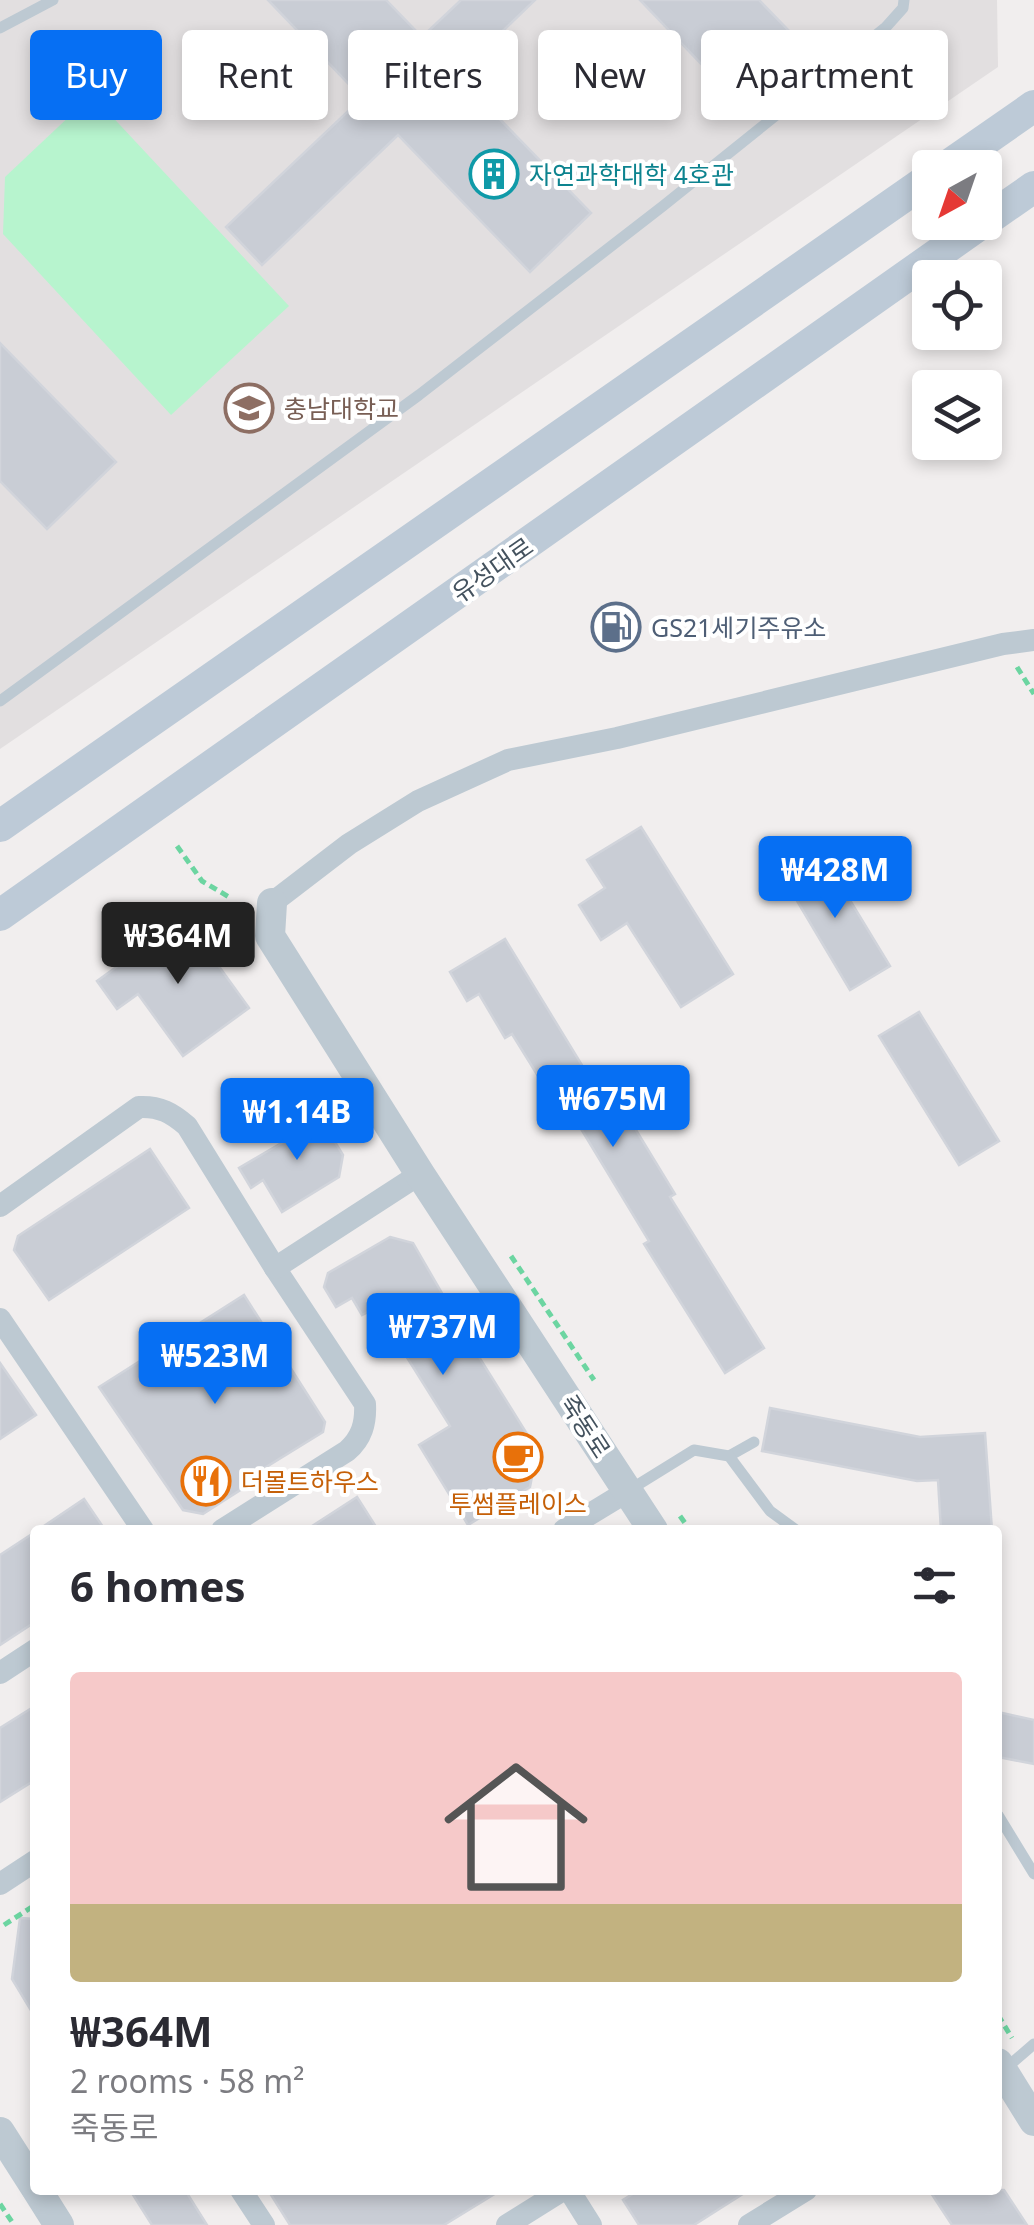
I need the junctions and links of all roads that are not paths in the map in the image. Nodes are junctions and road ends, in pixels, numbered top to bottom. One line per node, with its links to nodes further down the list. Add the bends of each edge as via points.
1 (54, 0): 3 (lane)
2 (904, 0): 11 (lane, via 886,27 634,229)
3 (0, 28)
4 (1034, 106): 5 (main road)
5 (971, 150)
6 (912, 191): 12 (main road)
7 (1025, 193): 8 (main road, 유성대로)
8 (1002, 209)
9 (958, 240): 14 (main road, 유성대로)
10 (1034, 640): 13 (street, via 508,760 418,801)
11 (0, 701)
12 (0, 826)
13 (272, 902): 15 (street, 죽동로, via 270,936)
14 (0, 915)
15 (420, 1174): 17 (street); 21 (street, 죽동로)
16 (0, 1206): 17 (street, via 139,1107 152,1106 188,1126)
17 (275, 1268): 23 (street, via 365,1404 366,1418 347,1450)
18 (0, 1319): 22 (street)
19 (754, 1442): 20 (lane)
20 (729, 1456): 21 (lane, via 694,1450); 26 (lane, via 770,1511)
21 (628, 1491): 24 (street); 25 (street, 죽동로)
22 (140, 1525)
23 (230, 1525)
24 (572, 1525)
25 (650, 1525)
26 (789, 1525)
27 (30, 1653): 28 (street)
28 (0, 1672)
29 (1002, 1822): 31 (lane)
30 (30, 1865): 32 (street)
31 (1034, 1874)
32 (0, 1884)
33 (1034, 2044): 34 (lane)
34 (1002, 2067)
35 (1002, 2074): 36 (street)
36 (1034, 2122)
37 (0, 2132): 38 (street)
38 (30, 2179)
39 (40, 2195): 44 (street)
40 (244, 2195): 45 (street)
41 (558, 2195): 46 (street)
42 (569, 2195): 47 (street)
43 (798, 2195): 48 (street)
44 (59, 2225)
45 (264, 2225)
46 (507, 2225)
47 (590, 2225)
48 (749, 2225)

